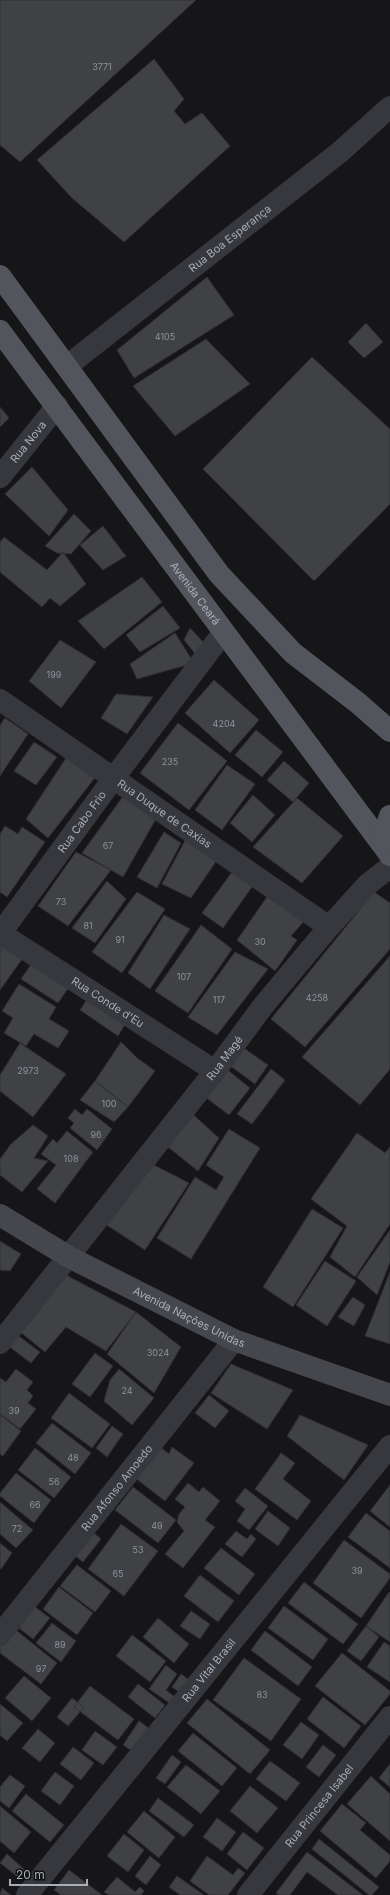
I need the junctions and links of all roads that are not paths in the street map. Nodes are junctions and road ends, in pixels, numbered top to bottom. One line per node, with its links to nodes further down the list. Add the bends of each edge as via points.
1 (390, 107): 4 (street, Rua Boa Esperança, via 340,152)
2 (0, 276): 4 (main road)
3 (0, 331): 5 (main road, Avenida Ceará)
4 (66, 366): 9 (main road, via 219,574 293,653 358,703)
5 (56, 406): 6 (street, Rua Nova); 7 (main road, Avenida Ceará)
6 (0, 477)
7 (223, 633): 10 (street, Rua Cabo Frio); 12 (main road, Avenida Ceará)
8 (0, 700): 10 (street, Rua Duque de Caxias)
9 (390, 732)
10 (113, 779): 14 (street, Rua Duque de Caxias); 15 (street, Rua Cabo Frio)
11 (390, 816): 12 (main road)
12 (386, 849)
13 (390, 867): 14 (street, Rua Magé, via 368,884)
14 (329, 927): 16 (street, Rua Magé, via 263,1006)
15 (0, 934): 16 (street, Rua Conde d'Eu)
16 (215, 1072): 18 (street, Rua Magé)
17 (0, 1215): 18 (street, Avenida Nações Unidas)
18 (68, 1257): 19 (street, Avenida Nações Unidas); 20 (street, Rua Magé)
19 (234, 1340): 21 (street, Avenida Nações Unidas); 23 (street, Rua Afonso Amoedo)
20 (0, 1343)
21 (390, 1395)
22 (390, 1446): 25 (street, Rua Vital Brasil)
23 (0, 1634)
24 (390, 1717): 26 (street, Rua Princesa Isabel)
25 (27, 1895)
26 (248, 1895)

